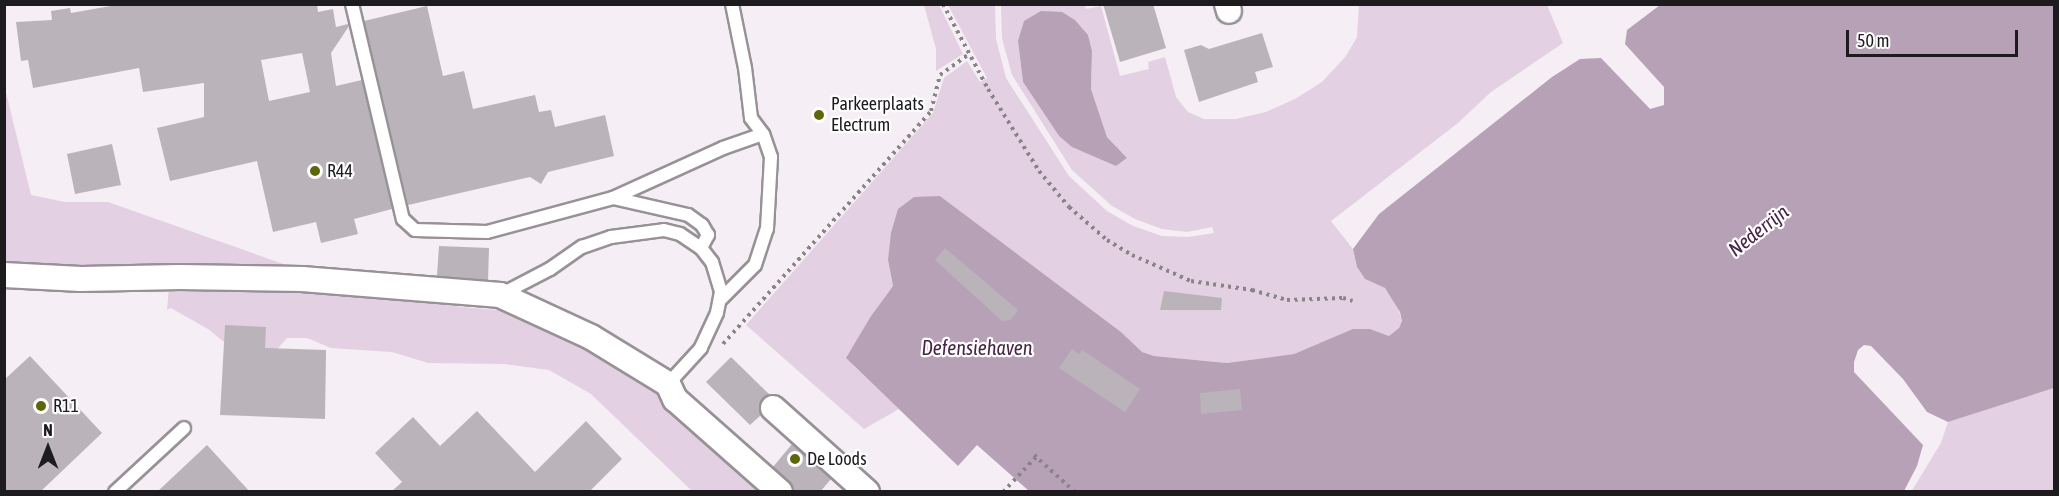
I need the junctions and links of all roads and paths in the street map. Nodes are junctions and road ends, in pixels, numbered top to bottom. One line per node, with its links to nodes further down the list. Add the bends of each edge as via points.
1 (352, 4): 6 (lane, via 403,219 415,230 487,232)
2 (732, 4): 5 (lane, via 752,118)
3 (944, 4): 4 (path)
4 (968, 55): 11 (path, via 1039,171 1085,224 1119,248 1191,281 1223,284 1287,300); 12 (path, via 940,75 931,111)
5 (763, 134): 6 (lane); 10 (lane, via 771,157 767,229 755,265)
6 (613, 198): 7 (lane, via 688,215 708,235)
7 (701, 248): 9 (lane, via 680,234 664,230 611,237 582,247); 10 (lane, via 712,262)
8 (4, 275): 9 (street, via 302,279)
9 (500, 295): 13 (street, via 591,338)
10 (720, 300): 13 (lane, via 701,348)
11 (1353, 301)
12 (719, 349)
13 (668, 384): 17 (street, via 675,399)
14 (773, 408): 18 (street)
15 (184, 428): 16 (lane)
16 (115, 492)
17 (780, 492)
18 (867, 492)
19 (1003, 492): 20 (path, via 1035,456)
20 (1075, 492)

